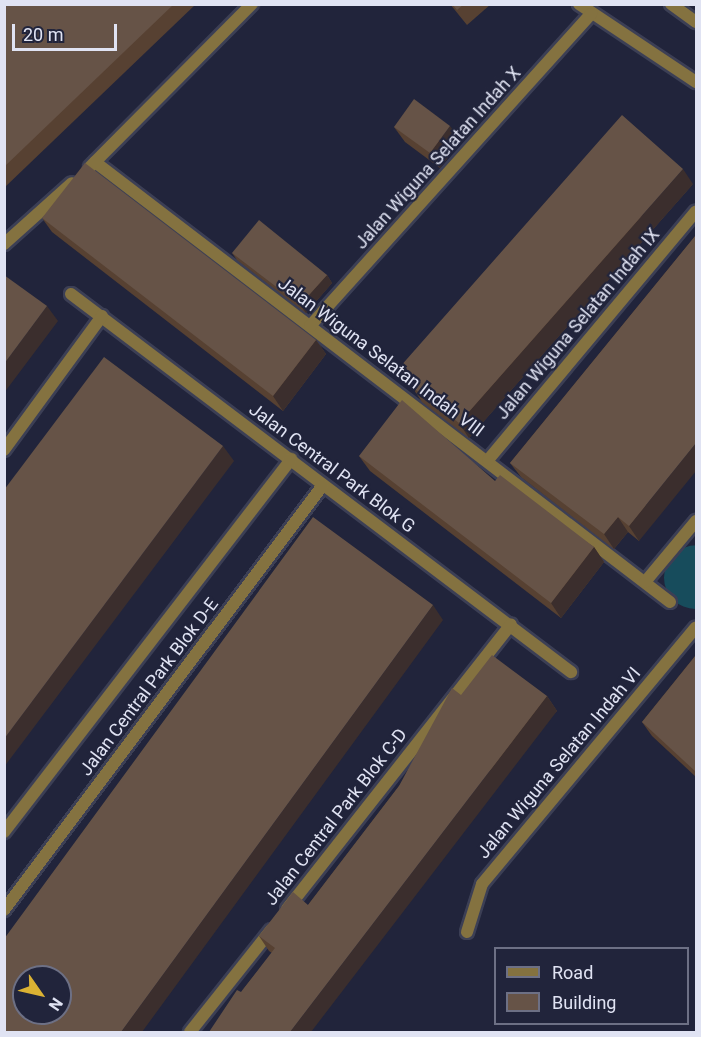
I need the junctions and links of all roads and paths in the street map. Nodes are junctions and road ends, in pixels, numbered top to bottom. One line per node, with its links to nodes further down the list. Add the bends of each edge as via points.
1 (252, 4): 7 (street)
2 (579, 4): 4 (street)
3 (671, 4): 5 (street)
4 (592, 13): 6 (street); 12 (street, Jalan Wiguna Selatan Indah X)
5 (696, 22)
6 (696, 82)
7 (95, 162): 9 (street); 12 (street, Jalan Wiguna Selatan Indah VIII)
8 (696, 211): 15 (street, Jalan Wiguna Selatan Indah IX)
9 (4, 244)
10 (71, 294): 11 (street, Jalan Central Park Blok G)
11 (102, 316): 13 (street); 14 (street, Jalan Central Park Blok G)
12 (310, 326): 15 (street, Jalan Wiguna Selatan Indah VIII)
13 (4, 450)
14 (291, 459): 16 (street, Jalan Central Park Blok G); 23 (street, Jalan Central Park Blok D-E)
15 (488, 460): 18 (street, Jalan Wiguna Selatan Indah VIII)
16 (322, 485): 20 (street, Jalan Central Park Blok G); 24 (street, Jalan Central Park Blok D-E)
17 (696, 521): 18 (street)
18 (645, 582): 19 (street, Jalan Wiguna Selatan Indah VIII)
19 (670, 602)
20 (511, 624): 22 (street, Jalan Central Park Blok G); 26 (street, Jalan Central Park Blok C-D)
21 (696, 627): 25 (street, Jalan Wiguna Selatan Indah VI, via 482,884)
22 (572, 672)
23 (4, 832)
24 (4, 910)
25 (467, 932)
26 (190, 1032)

